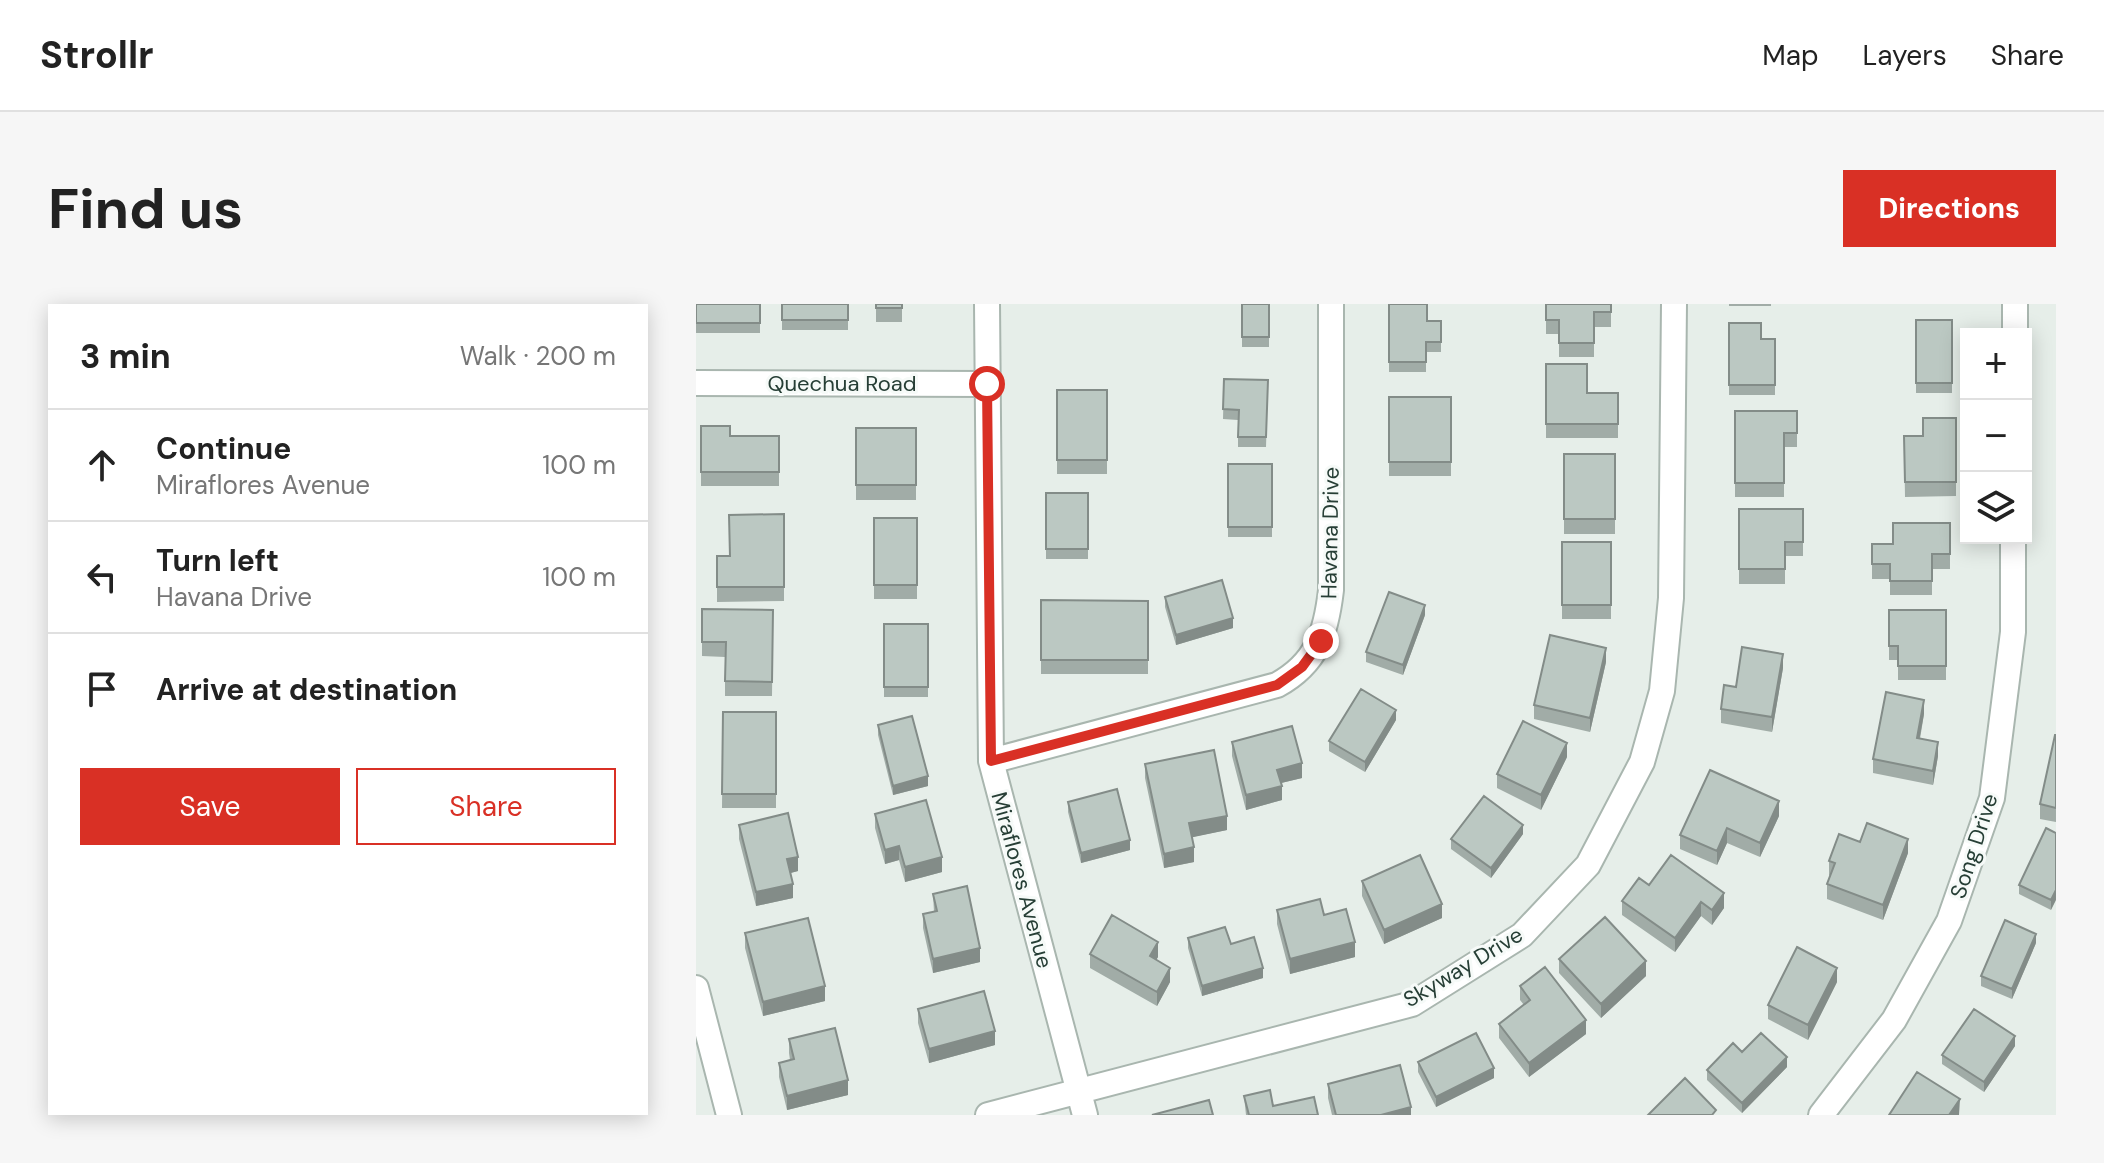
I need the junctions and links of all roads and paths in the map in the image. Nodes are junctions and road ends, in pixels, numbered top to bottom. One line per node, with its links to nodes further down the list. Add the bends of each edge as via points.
1 (987, 304): 7 (street, Miraflores Avenue)
2 (1331, 304): 9 (street, Havana Drive, via 1331,590 1325,627 1313,654 1277,685)
3 (1674, 304): 11 (street, Skyway Drive, via 1671,598 1662,691 1642,762 1588,865 1522,935 1412,1004)
4 (2015, 304): 5 (street)
5 (2015, 328)
6 (696, 383): 7 (street, Quechua Road)
7 (987, 384): 9 (street, Miraflores Avenue)
8 (2013, 544): 15 (street, Song Drive, via 2013,632 1992,798 1949,921 1894,1020)
9 (991, 761): 11 (street, Miraflores Avenue)
10 (696, 988): 12 (street)
11 (1078, 1091): 13 (street, Skyway Drive); 14 (street, Miraflores Avenue)
12 (729, 1115)
13 (988, 1115)
14 (1085, 1115)
15 (1821, 1115)

